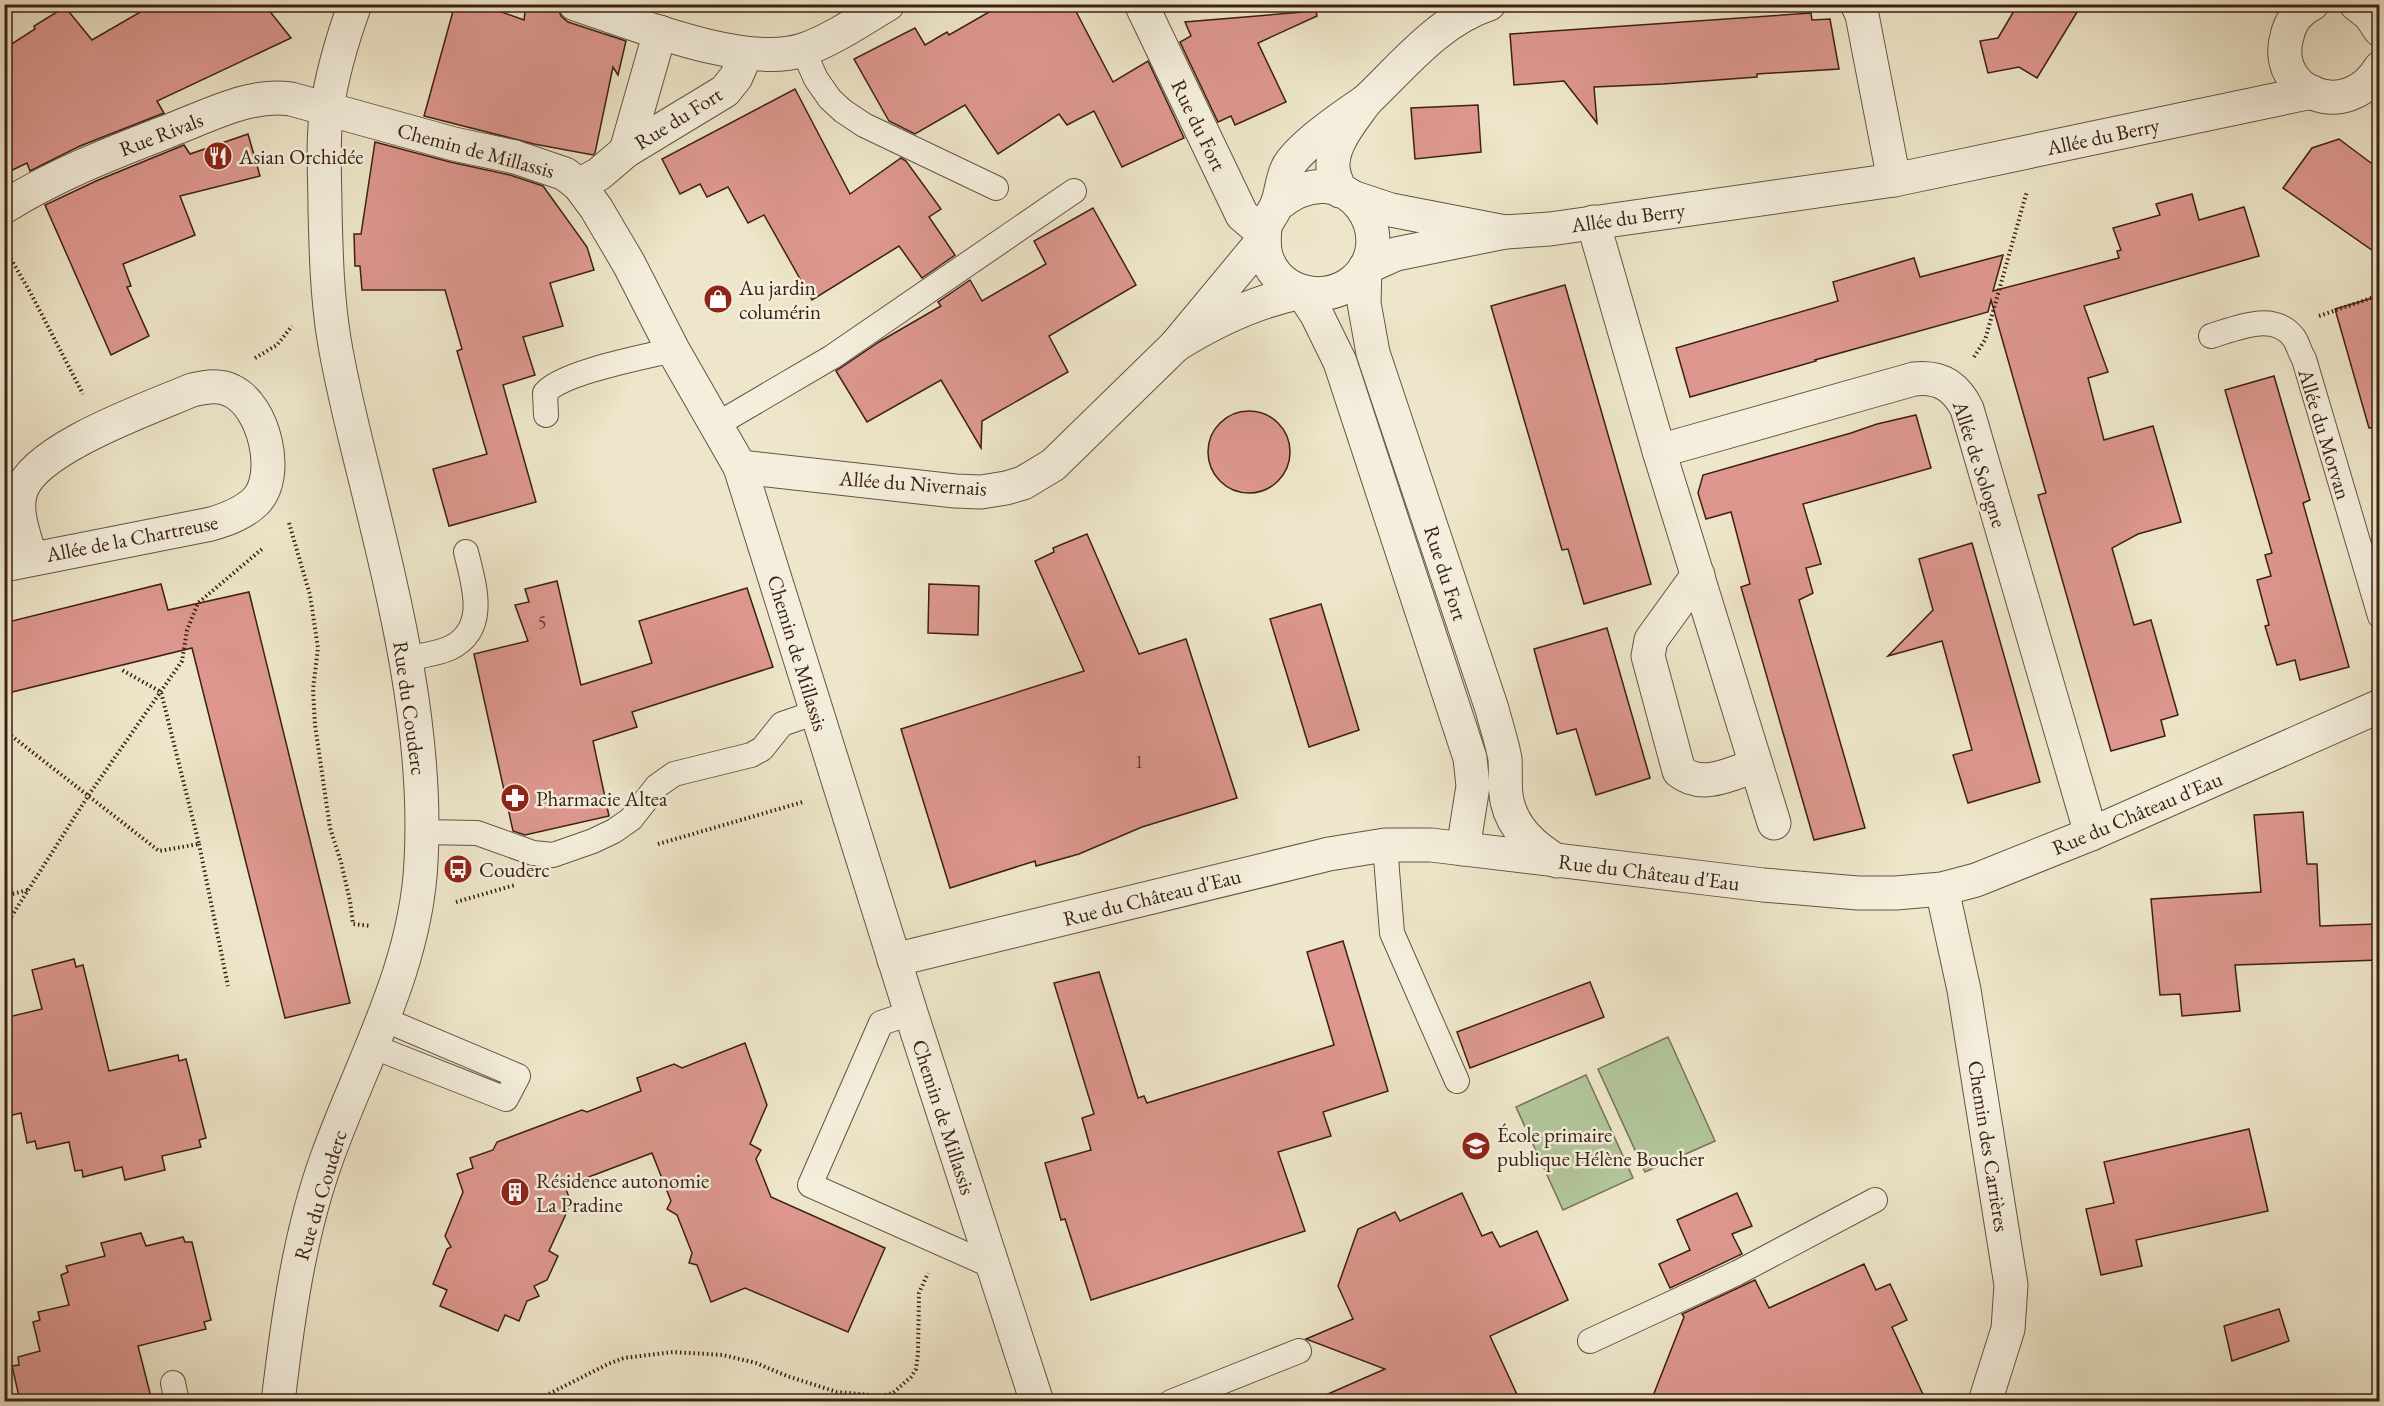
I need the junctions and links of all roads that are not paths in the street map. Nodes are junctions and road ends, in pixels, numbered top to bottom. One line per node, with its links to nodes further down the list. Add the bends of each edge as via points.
1 (355, 4): 16 (street, Rue du Couderc)
2 (575, 4): 10 (street)
3 (888, 4): 11 (street)
4 (1141, 4): 27 (street, Rue du Fort, via 1242,216)
5 (1489, 4): 15 (street, via 1438,32)
6 (1857, 4): 18 (street)
7 (2312, 4): 14 (street, via 2296,16 2285,42 2288,69 2296,81)
8 (2356, 4): 9 (street, via 2370,15)
9 (2379, 30)
10 (660, 32): 12 (street); 17 (street, Rue du Fort)
11 (803, 50): 12 (street); 20 (lane, via 816,78 843,111)
12 (746, 54): 17 (street, Rue du Fort, via 725,91)
13 (2379, 68): 14 (street, Allée du Berry, via 2372,80 2349,96 2334,98)
14 (2312, 92): 18 (street, Allée du Berry)
15 (1366, 101): 22 (street, via 1337,147 1333,163 1334,175); 23 (street, via 1314,140 1289,166)
16 (326, 110): 19 (street, Chemin de Millassis, via 524,160 565,174); 24 (street, Rue Rivals, via 282,97 237,105 72,170); 41 (street, Rue du Couderc, via 328,282 334,337)
17 (626, 151): 19 (street, Rue du Fort)
18 (1894, 180): 25 (street, Allée du Berry)
19 (579, 185): 32 (street, Chemin de Millassis, via 629,264)
20 (996, 188)
21 (1074, 190): 34 (lane, via 832,357)
22 (1346, 194): 23 (street, via 1328,186 1303,188); 26 (street, Allée du Berry, via 1391,210); 28 (street, via 1368,217 1372,229 1372,249)
23 (1277, 206): 27 (street, via 1265,227)
24 (4, 207)
25 (1593, 222): 26 (street, Allée du Berry); 35 (street)
26 (1505, 232): 28 (street, Allée du Berry, via 1396,254)
27 (1264, 239): 29 (street, via 1269,264 1276,274); 31 (street, Allée du Nivernais)
28 (1365, 268): 29 (street, via 1352,283 1334,292); 50 (street, Rue du Fort, via 1364,303 1373,354 1492,709 1504,759 1507,801 1523,835)
29 (1302, 292): 31 (street, Allée du Nivernais, via 1260,302); 49 (street, Rue du Fort, via 1340,362 1470,758 1473,786)
30 (2211, 336): 40 (lane, Allée du Morvan, via 2252,324 2269,324 2285,328 2294,339 2304,359)
31 (1176, 345): 36 (street, Allée du Nivernais, via 1053,465 1006,488 955,491)
32 (673, 350): 33 (lane, via 610,365 550,387 545,393); 34 (street, Chemin de Millassis)
33 (546, 415)
34 (716, 424): 36 (street, Chemin de Millassis)
35 (1659, 451): 39 (street); 47 (street, Allée de Sologne, via 1914,379 1935,379 1953,387 1967,409)
36 (740, 467): 43 (street, Chemin de Millassis)
37 (466, 552): 41 (lane, via 477,596 473,625 448,649)
38 (18, 562): 38 (street, Allée de la Chartreuse, via 21,490 37,466 53,454 204,387 234,391 250,405 259,422 268,458 266,486 257,500 230,518 211,524)
39 (1698, 575): 44 (street); 44 (street, via 1651,640 1648,656 1679,771 1696,781 1714,780)
40 (2379, 616)
41 (404, 659): 46 (street, Rue du Couderc, via 419,757)
42 (2379, 706): 47 (street, Rue du Château d'Eau)
43 (816, 712): 46 (lane, via 782,724 762,749 751,755 674,774 657,786 631,819 614,831 553,855 533,853 477,833); 52 (street, Chemin de Millassis)
44 (1756, 765): 45 (street)
45 (1774, 823)
46 (422, 832): 54 (street, Rue du Couderc, via 413,929)
47 (2091, 834): 51 (street, Rue du Château d'Eau, via 1976,880)
48 (1385, 844): 49 (street, Rue du Château d'Eau); 52 (street, Rue du Château d'Eau, via 1329,854); 55 (lane, via 1392,933)
49 (1462, 849): 50 (street, Rue du Château d'Eau)
50 (1557, 861): 51 (street, Rue du Château d'Eau, via 1858,893)
51 (1942, 889): 63 (street, Chemin des Carrières, via 1964,990 2010,1286 2008,1329)
52 (894, 960): 53 (street, Chemin de Millassis)
53 (911, 1013): 57 (street, Chemin de Millassis); 57 (lane, via 881,1023 810,1185)
54 (378, 1033): 54 (lane, via 506,1099 518,1076); 60 (street, Rue du Couderc, via 328,1156 308,1222 286,1330)
55 (1457, 1081)
56 (1875, 1200): 58 (lane, via 1737,1273)
57 (992, 1266): 61 (street, Chemin de Millassis)
58 (1590, 1341)
59 (1299, 1351): 62 (lane)
60 (278, 1401)
61 (1037, 1401)
62 (1171, 1401)
63 (1985, 1401)

